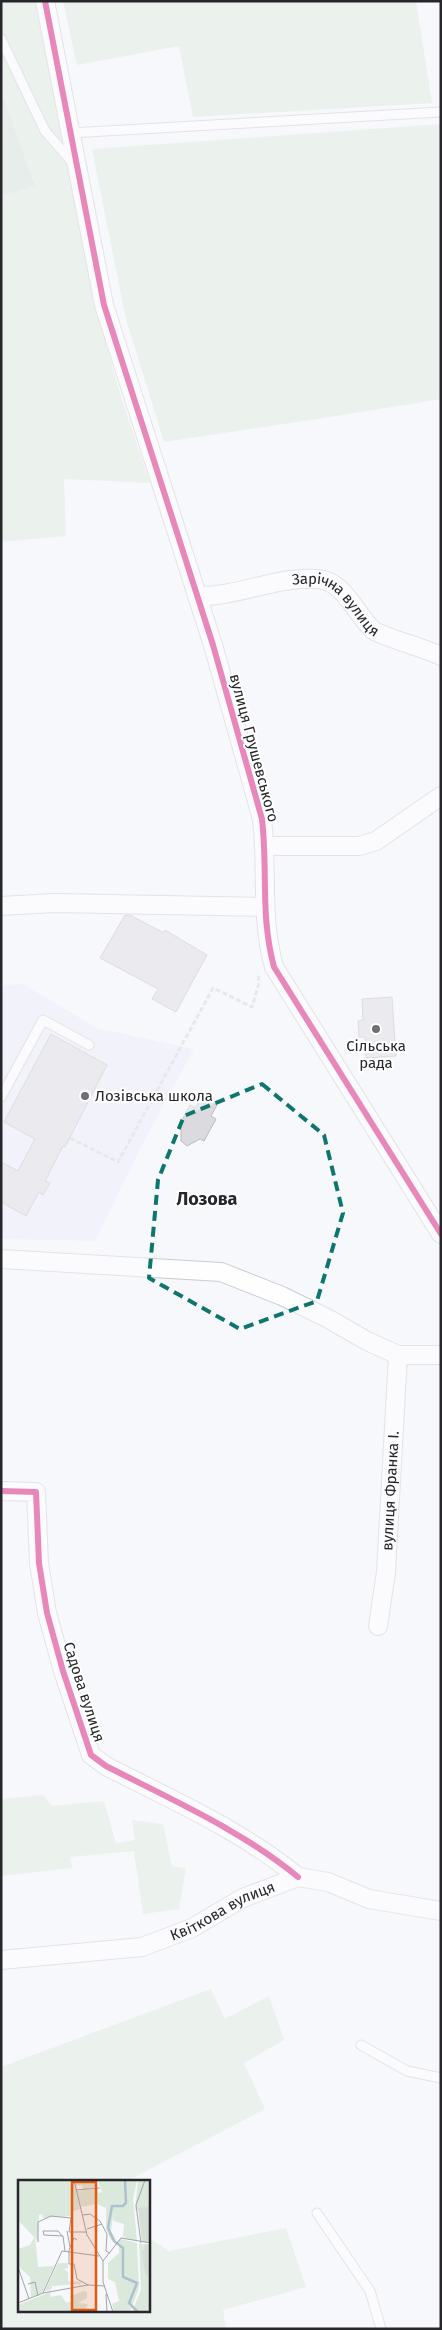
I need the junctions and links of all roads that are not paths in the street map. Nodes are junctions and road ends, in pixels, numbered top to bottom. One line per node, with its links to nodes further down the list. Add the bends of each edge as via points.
1 (45, 1): 4 (street, вулиця Грушевського)
2 (1, 38): 5 (lane, via 46,131)
3 (441, 112): 4 (lane)
4 (70, 133): 5 (street, вулиця Грушевського)
5 (77, 167): 6 (street, вулиця Грушевського, via 104,305)
6 (197, 596): 7 (street, Зарічна вулиця, via 291,580 320,579 336,585 374,632); 9 (street, вулиця Грушевського, via 256,793)
7 (441, 656)
8 (441, 796): 9 (street, via 376,841 359,846)
9 (265, 846): 11 (street, вулиця Грушевського)
10 (1, 906): 11 (street, via 54,903)
11 (264, 907): 14 (street, вулиця Грушевського, via 274,967)
12 (89, 1045): 13 (lane, via 42,1020)
13 (1, 1097)
14 (441, 1234)
15 (1, 1259): 17 (street, via 221,1272 282,1296)
16 (441, 1355): 17 (street)
17 (398, 1356): 19 (street, вулиця Франка І., via 386,1572)
18 (1, 1491): 20 (street, Садова вулиця, via 36,1492 39,1563 47,1613 91,1755 271,1855)
19 (378, 1626)
20 (298, 1877): 21 (street, via 328,1882 369,1899); 22 (street, Квіткова вулиця, via 243,1898 192,1928 142,1947)
21 (441, 1911)
22 (1, 1960)
23 (361, 2045): 24 (lane, via 407,2071)
24 (441, 2078)
25 (317, 2213): 26 (lane, via 370,2291)
26 (381, 2329)

